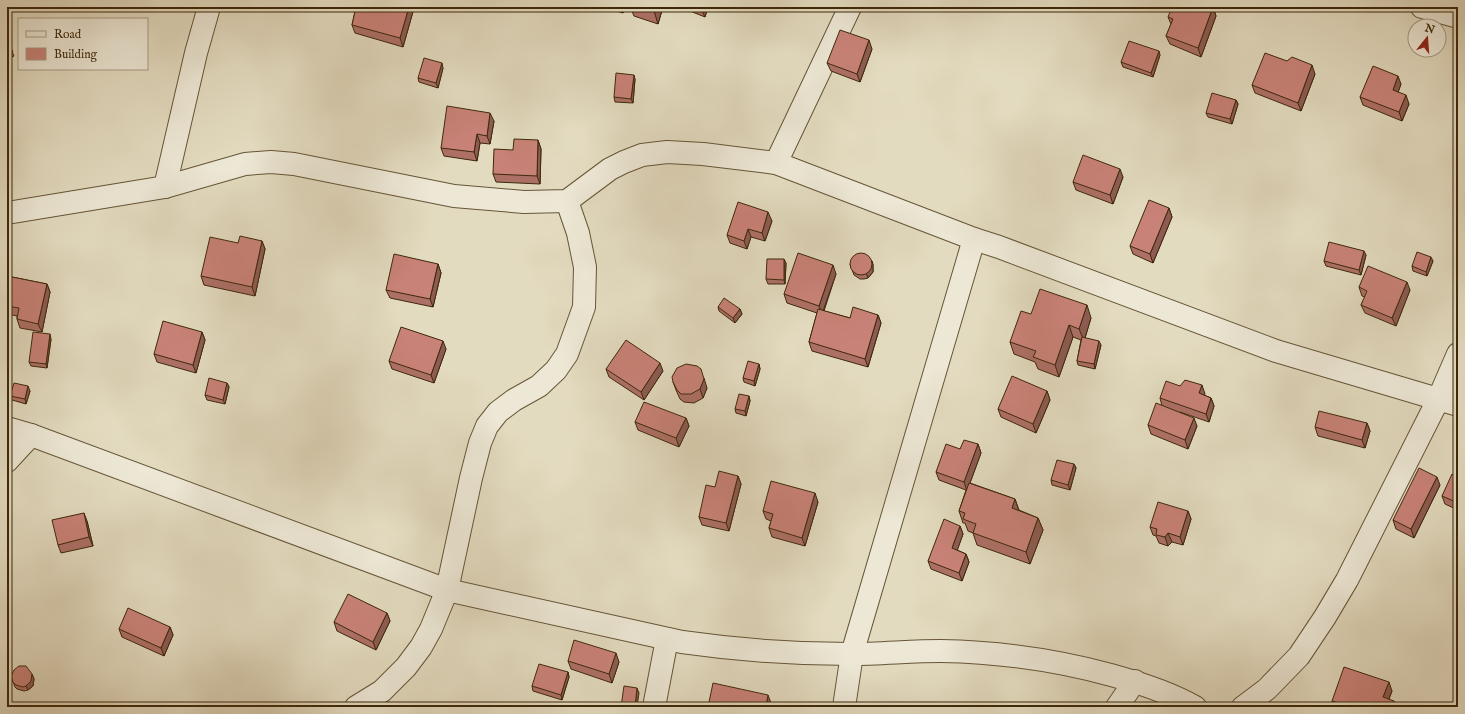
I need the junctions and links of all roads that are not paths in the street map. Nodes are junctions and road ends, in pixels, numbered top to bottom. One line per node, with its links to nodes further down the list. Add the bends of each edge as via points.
1 (209, 7): 6 (street)
2 (850, 7): 5 (street)
3 (1422, 7): 4 (street)
4 (1458, 17)
5 (776, 163): 7 (street, via 703,154 667,152 642,155 610,170); 9 (street)
6 (165, 187): 7 (street, via 244,164 271,162 294,164 454,196 524,202); 8 (street)
7 (567, 202): 15 (street, via 578,233 585,268 584,307 567,354 556,370 538,386 498,412 487,426 471,478)
8 (7, 213)
9 (974, 239): 11 (street, via 1276,351); 17 (street)
10 (1458, 354): 11 (street)
11 (1448, 403): 24 (street, via 1326,617 1299,656 1267,689)
12 (7, 428): 13 (street)
13 (31, 435): 14 (street); 15 (street)
14 (7, 461)
15 (447, 590): 16 (street); 19 (street, via 431,629 406,667 382,691)
16 (667, 639): 17 (street, via 736,649); 20 (street)
17 (852, 654): 18 (street, via 940,651 984,653 1031,658); 21 (street)
18 (1134, 681): 22 (street); 23 (street, via 1179,697)
19 (356, 707)
20 (654, 707)
21 (844, 707)
22 (1117, 707)
23 (1195, 707)
24 (1243, 707)

